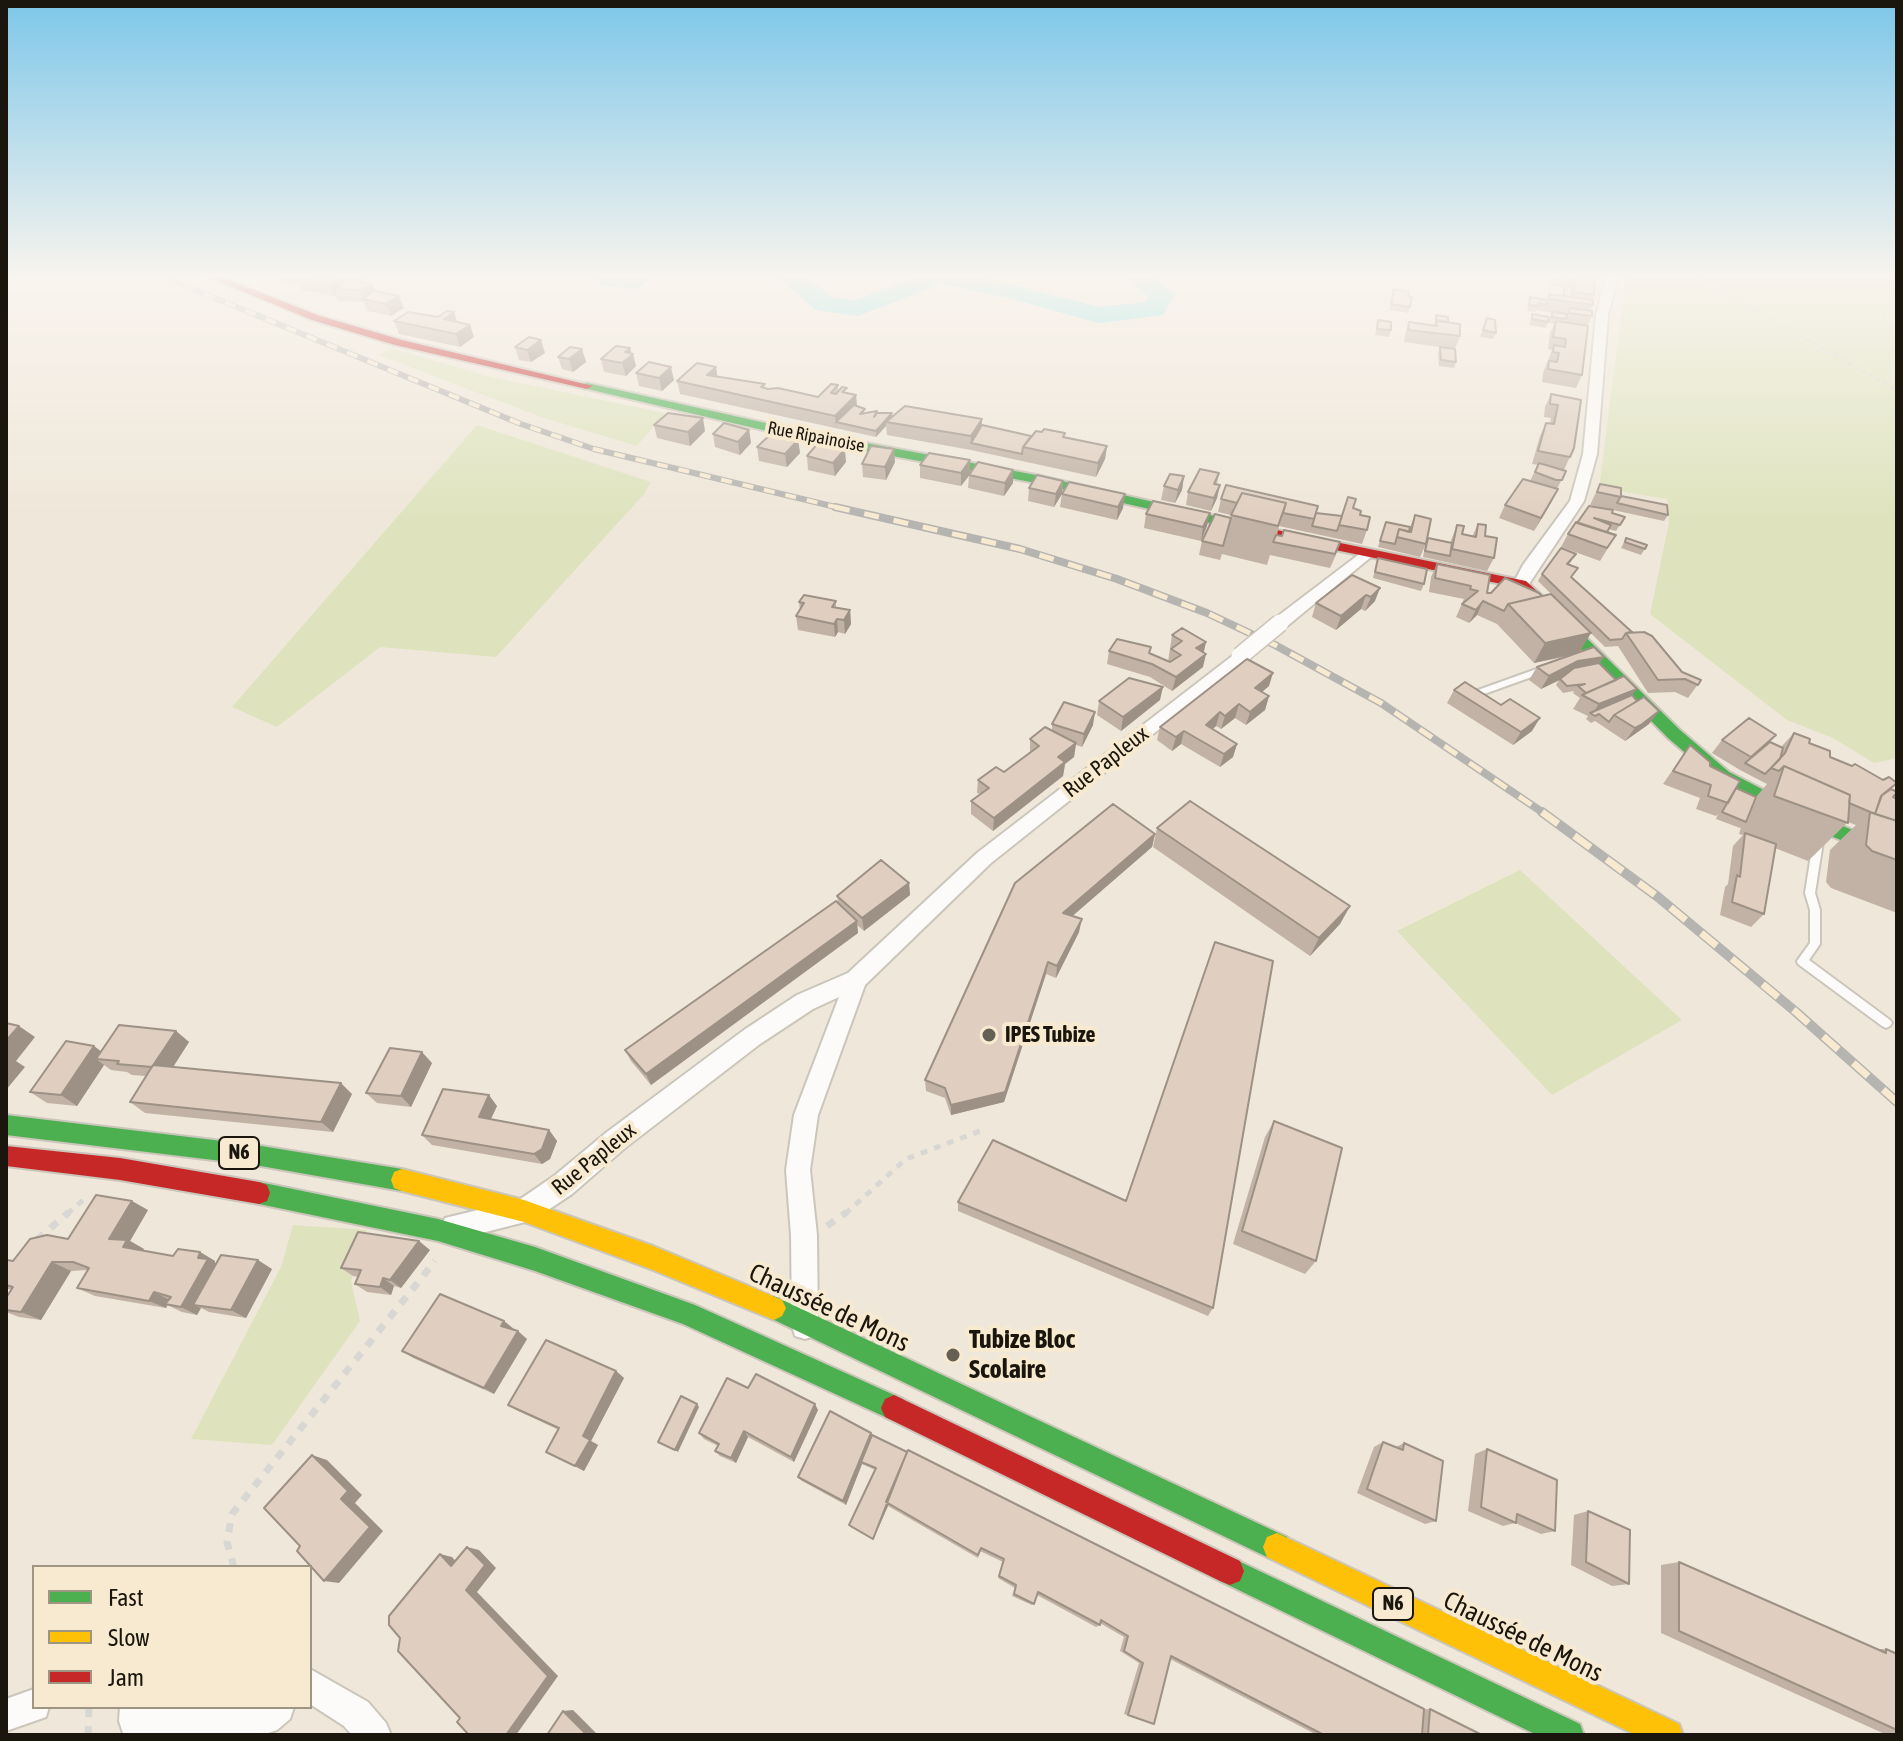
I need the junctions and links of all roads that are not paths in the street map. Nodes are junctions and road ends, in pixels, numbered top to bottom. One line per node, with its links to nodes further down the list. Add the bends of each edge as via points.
1 (464, 358): 3 (street, Rue Ripainoise)
2 (1598, 358): 4 (street, via 1590,454 1577,501)
3 (1366, 554): 4 (street, Rue Ripainoise); 9 (street, Rue Papleux, bridge, via 984,858)
4 (1521, 584): 7 (street, via 1586,654 1723,776)
5 (1551, 667): 6 (lane)
6 (1464, 698)
7 (1821, 825): 8 (street); 10 (lane, via 1810,893 1815,944 1802,961)
8 (1897, 857)
9 (856, 980): 13 (street, Rue Papleux, via 805,1002 752,1037); 15 (street, Rue Papleux, via 806,1115 798,1170)
10 (1886, 1023)
11 (6, 1125): 13 (street, Chaussée de Mons / N6, via 255,1155 409,1181)
12 (6, 1156): 14 (street, N6, via 120,1169 333,1206)
13 (524, 1211): 14 (street, Rue Papleux); 15 (street, Chaussée de Mons / N6)
14 (447, 1233): 16 (street, N6, via 687,1313)
15 (804, 1320): 16 (street, Rue Papleux); 24 (street, Chaussée de Mons / N6)
16 (811, 1368): 23 (street, N6)
17 (312, 1686): 22 (street, via 356,1714)
18 (32, 1706): 21 (street)
19 (136, 1709): 20 (street, via 135,1721 265,1718)
20 (276, 1709)
21 (6, 1715)
22 (374, 1735)
23 (1569, 1735)
24 (1668, 1735)

